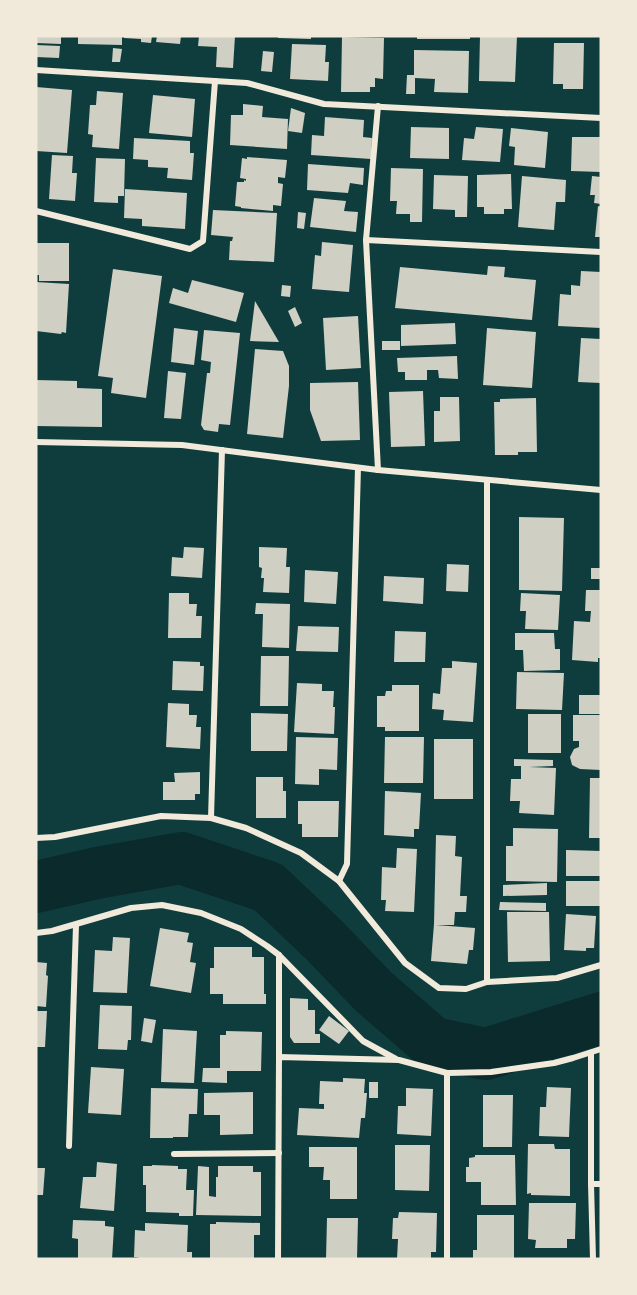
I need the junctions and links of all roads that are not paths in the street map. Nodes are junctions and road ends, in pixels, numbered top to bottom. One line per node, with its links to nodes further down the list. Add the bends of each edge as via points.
1 (36, 70): 2 (street)
2 (214, 81): 3 (street, via 247,83 324,104); 5 (street, via 203,241 190,249)
3 (378, 106): 4 (street); 6 (street)
4 (601, 118)
5 (36, 211)
6 (366, 240): 7 (street); 11 (street)
7 (601, 252)
8 (36, 442): 9 (street, via 182,445)
9 (222, 450): 10 (street); 14 (street)
10 (358, 468): 11 (street); 16 (street, via 347,864)
11 (378, 470): 12 (street)
12 (487, 480): 13 (street); 21 (street)
13 (601, 490)
14 (211, 819): 15 (street, via 161,816); 16 (street, via 246,828 301,853)
15 (36, 838)
16 (339, 881): 21 (street, via 405,963 439,988 466,989)
17 (76, 925): 18 (street); 19 (street, via 131,908 162,905 201,913 241,929); 27 (street)
18 (36, 933)
19 (279, 956): 24 (street); 25 (street, via 363,1041)
20 (601, 965): 21 (street, via 557,978)
21 (487, 982)
22 (601, 1050): 23 (street)
23 (591, 1053): 26 (street, via 491,1072); 30 (street)
24 (279, 1057): 25 (street); 28 (street)
25 (399, 1060): 26 (street)
26 (447, 1073): 33 (street)
27 (69, 1146)
28 (279, 1153): 29 (street); 32 (street)
29 (174, 1154)
30 (591, 1184): 31 (street); 34 (street)
31 (601, 1184)
32 (278, 1259)
33 (447, 1259)
34 (592, 1259)

